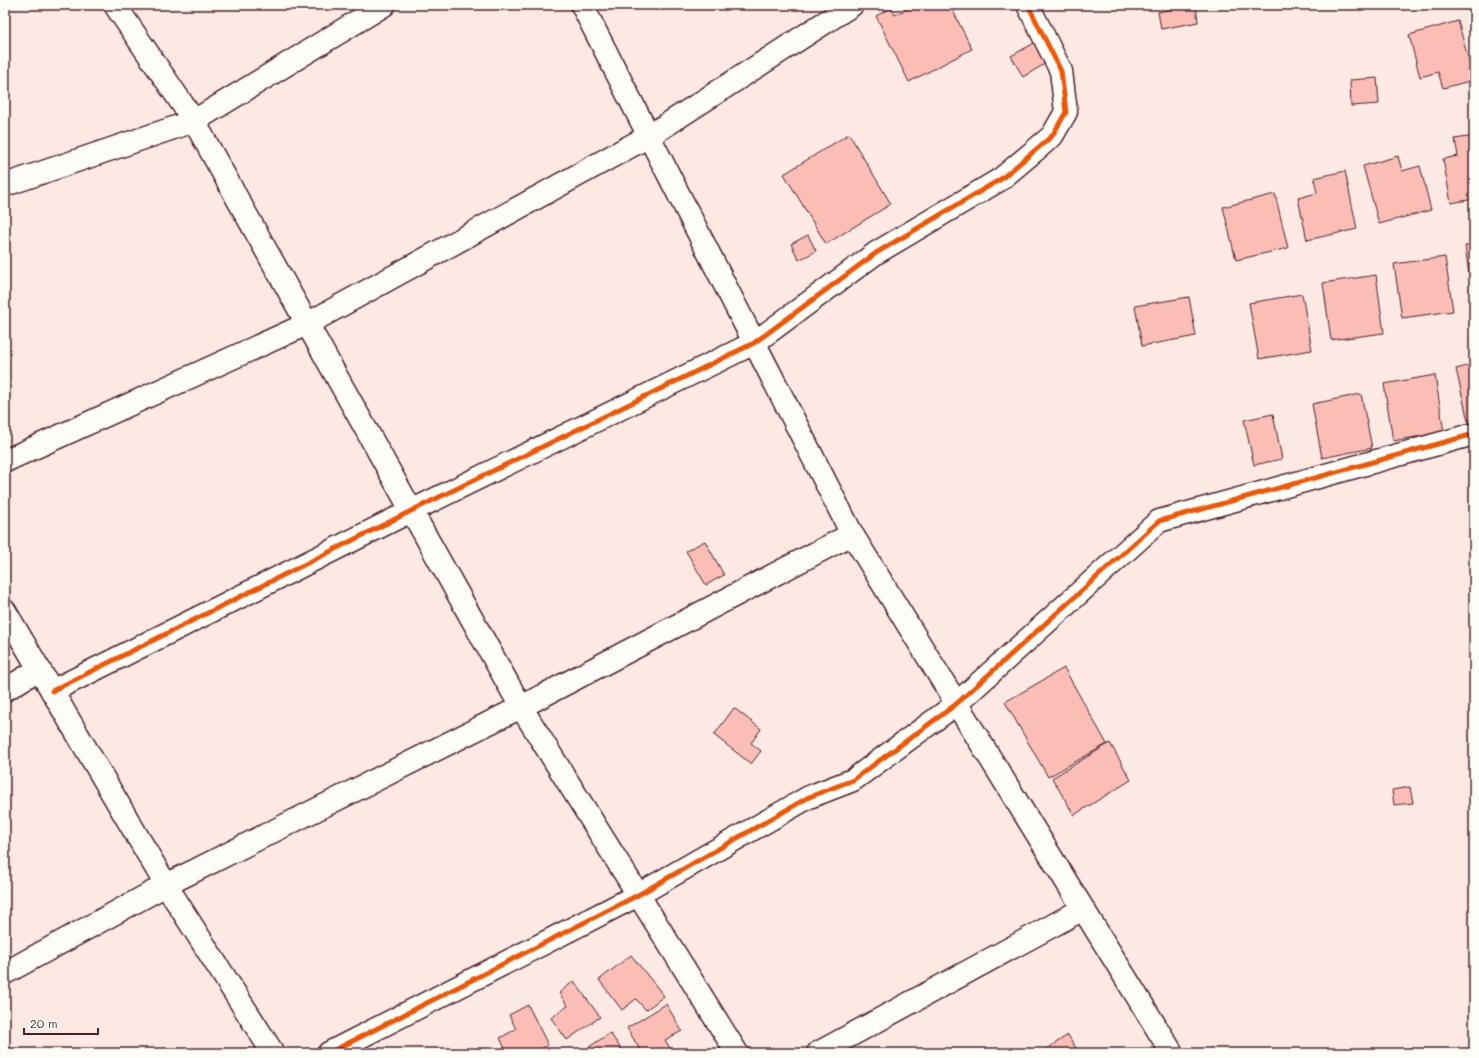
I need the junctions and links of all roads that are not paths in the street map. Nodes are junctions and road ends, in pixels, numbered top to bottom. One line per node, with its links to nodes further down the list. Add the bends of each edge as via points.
1 (115, 5): 6 (street)
2 (384, 5): 6 (street)
3 (582, 5): 7 (street)
4 (852, 5): 7 (street)
5 (1028, 5): 10 (street, via 1061,71 1066,112 1052,136 1001,179 876,253)
6 (194, 121): 8 (street); 9 (street)
7 (649, 136): 9 (street); 10 (street)
8 (5, 185)
9 (307, 324): 12 (street); 13 (street)
10 (754, 343): 13 (street); 14 (street)
11 (1474, 434): 19 (street, via 1159,521)
12 (5, 461)
13 (411, 511): 18 (street); 20 (street)
14 (852, 534): 19 (street); 20 (street)
15 (5, 611): 16 (street)
16 (39, 669): 17 (street); 18 (street)
17 (5, 690)
18 (52, 691): 21 (street)
19 (956, 704): 22 (street, via 853,780 810,797); 23 (street)
20 (521, 707): 21 (street); 22 (street)
21 (166, 885): 24 (street); 25 (street)
22 (638, 895): 26 (street); 27 (street)
23 (1083, 909): 28 (street); 29 (street)
24 (5, 973)
25 (273, 1053)
26 (329, 1053)
27 (737, 1053)
28 (818, 1053)
29 (1172, 1053)

